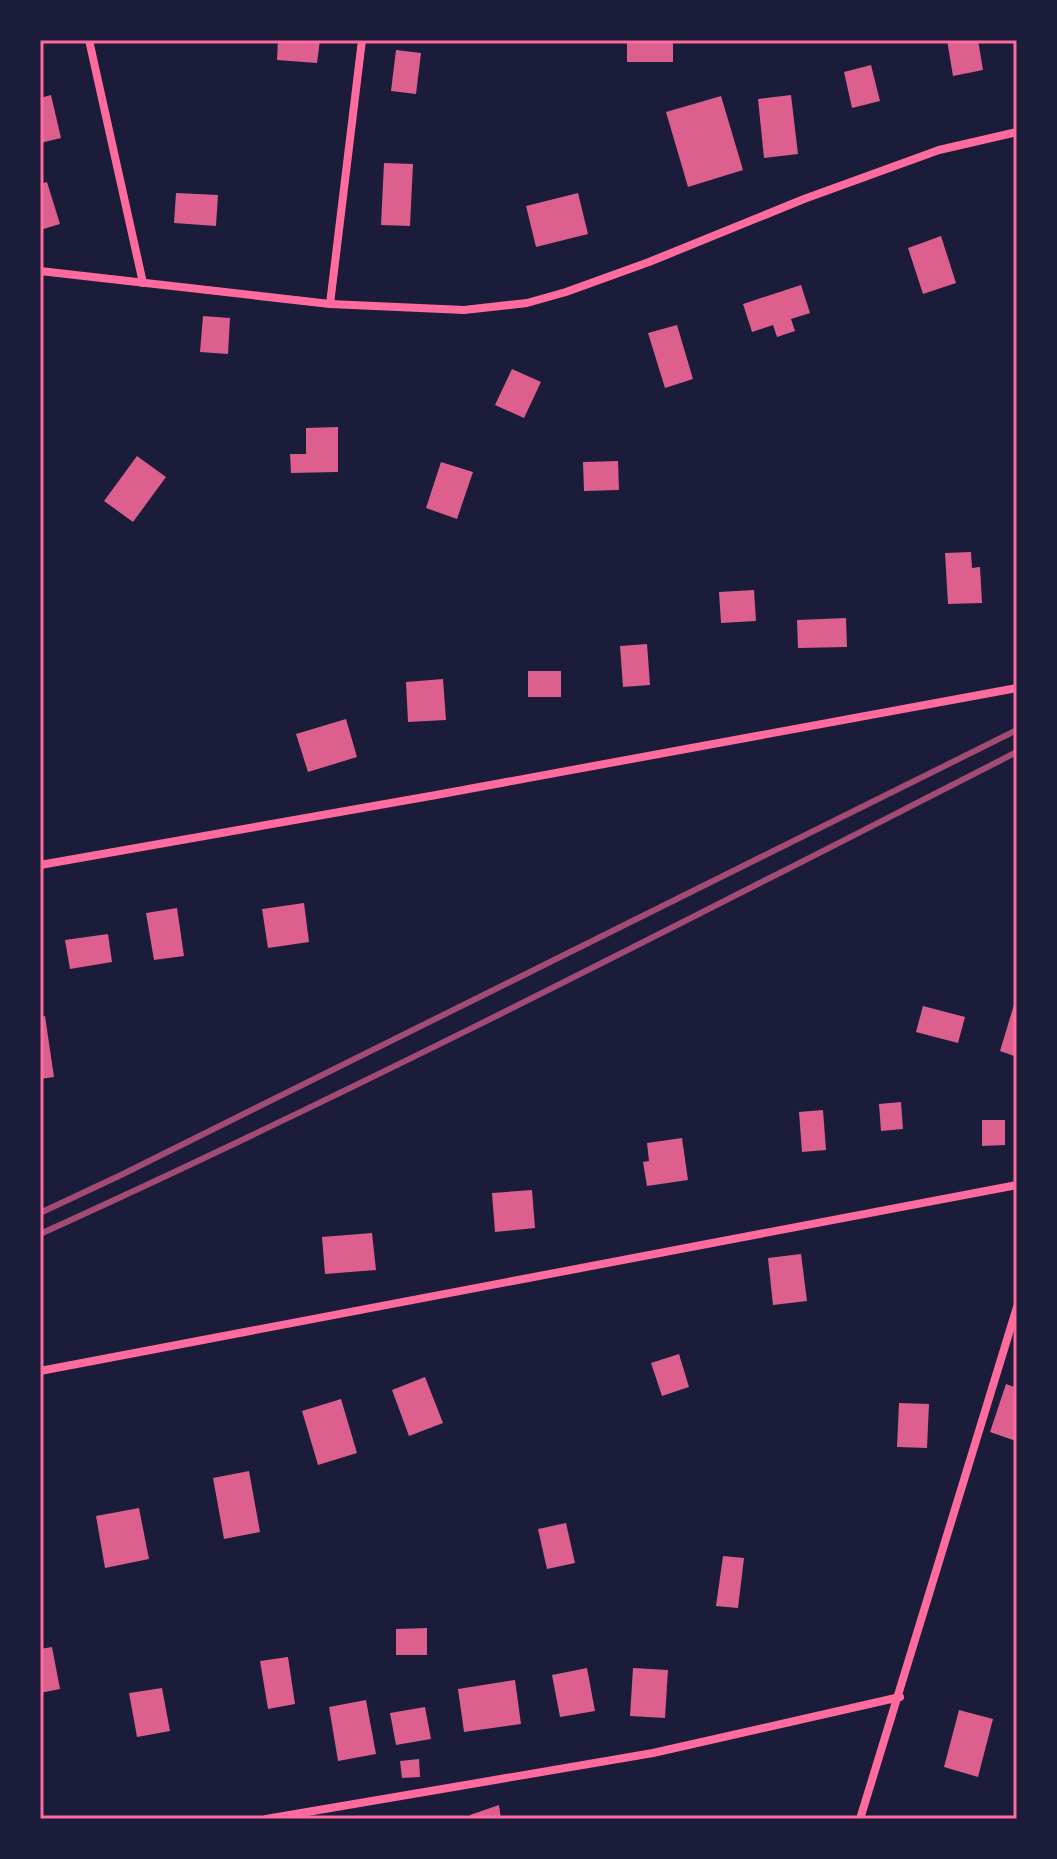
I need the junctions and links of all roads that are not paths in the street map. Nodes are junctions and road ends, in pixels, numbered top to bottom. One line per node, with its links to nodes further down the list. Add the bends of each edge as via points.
1 (89, 40): 5 (street)
2 (362, 40): 6 (street)
3 (1017, 132): 6 (street, via 939,150 636,267 527,303 464,310)
4 (40, 271): 5 (street)
5 (143, 283): 6 (street)
6 (330, 304)
7 (1017, 688): 8 (street)
8 (40, 865)
9 (1017, 1185): 11 (street)
10 (1017, 1307): 12 (street)
11 (40, 1371)
12 (900, 1697): 13 (street, via 653,1753); 14 (street)
13 (266, 1819)
14 (860, 1819)

